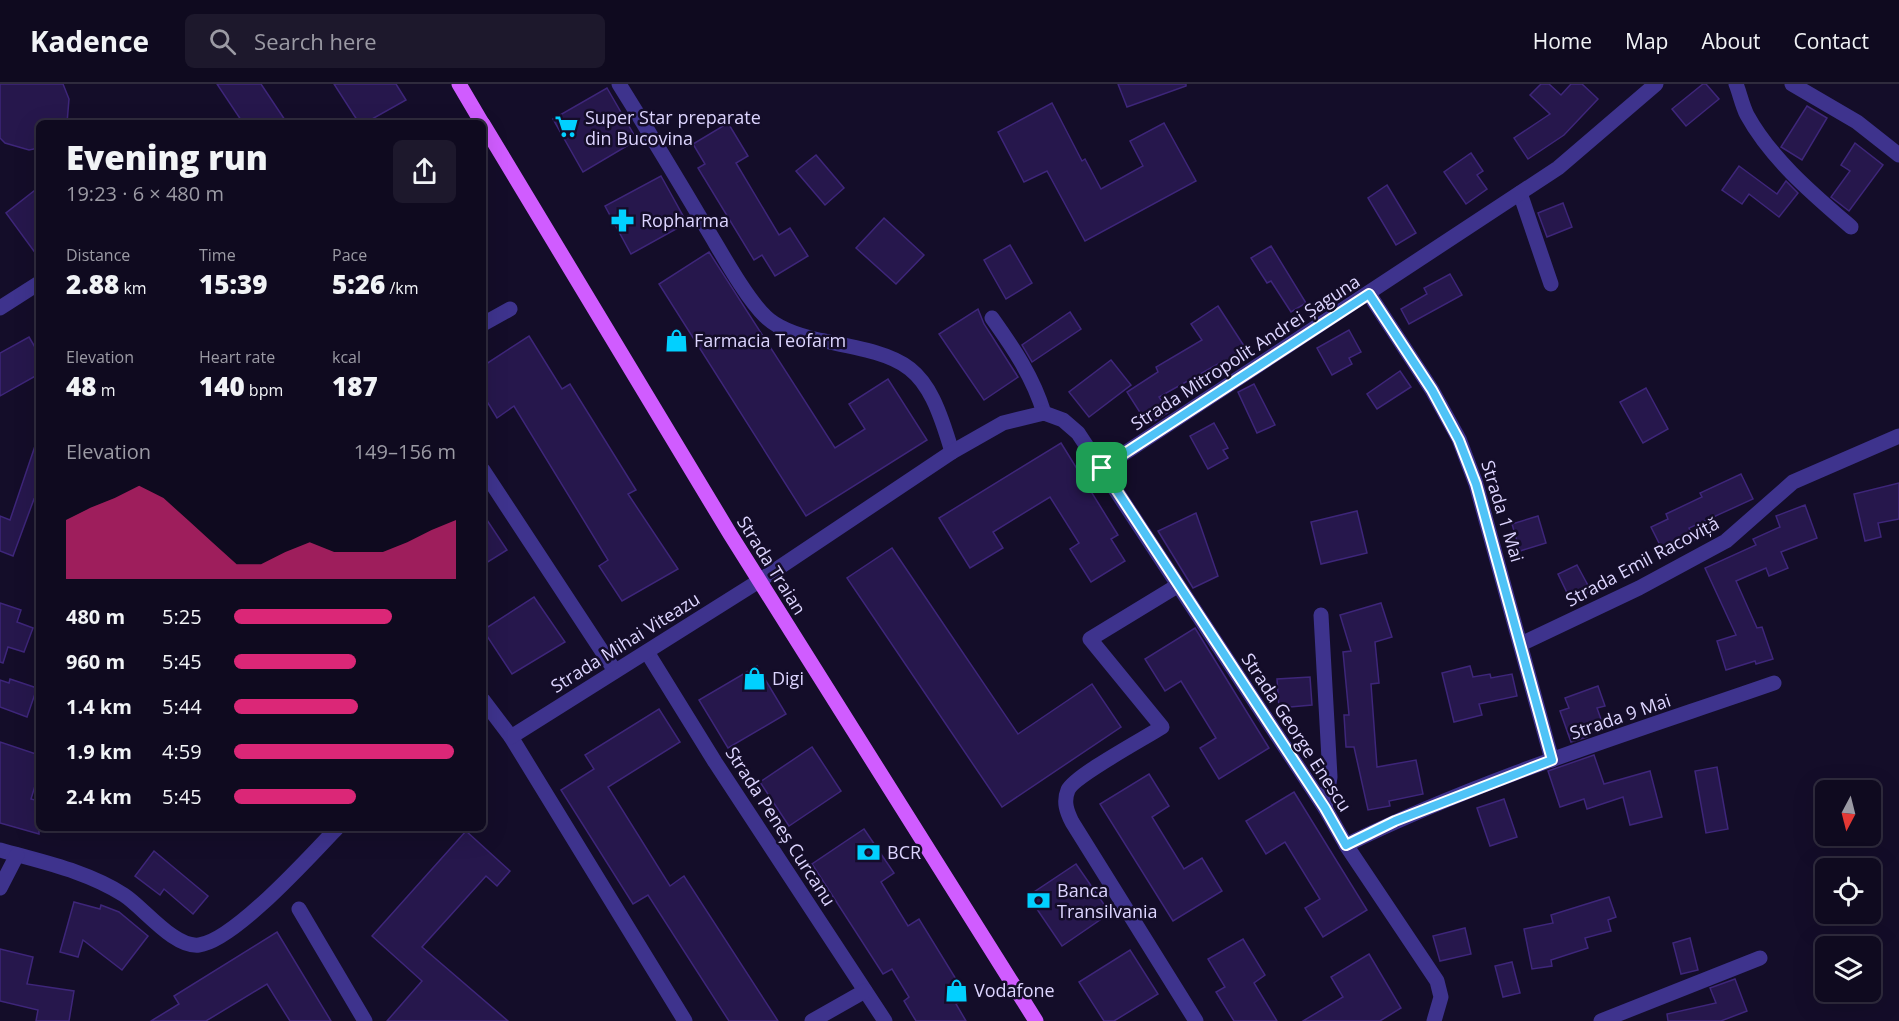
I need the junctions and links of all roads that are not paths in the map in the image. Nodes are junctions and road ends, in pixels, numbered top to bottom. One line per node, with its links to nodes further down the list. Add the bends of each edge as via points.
1 (459, 84): 6 (main road, Strada Traian)
2 (619, 84): 20 (street, via 723,256 765,316 797,334 892,356 910,366 935,403)
3 (1656, 84): 9 (street, Strada Mitropolit Andrei Șaguna, via 1558,168)
4 (1736, 84): 10 (street, via 1758,134 1821,202)
5 (1791, 84): 8 (street, via 1829,103)
6 (481, 120)
7 (486, 129): 23 (main road, Strada Traian)
8 (1899, 155)
9 (1520, 194): 11 (street); 13 (street, Strada Mitropolit Andrei Șaguna)
10 (1851, 227)
11 (1551, 284)
12 (36, 285): 14 (street)
13 (1369, 294): 21 (street, Strada Mitropolit Andrei Șaguna); 26 (street, Strada 1 Mai, via 1432,390 1459,440 1476,484)
14 (0, 308)
15 (510, 309): 17 (street)
16 (992, 318): 18 (street, via 1023,361)
17 (486, 322)
18 (1044, 413): 20 (street, via 1003,423); 21 (street, via 1063,420 1078,433)
19 (1899, 436): 26 (street, Strada Emil Racoviță, via 1793,482 1726,541)
20 (952, 452): 23 (street)
21 (1102, 468): 24 (street, Strada George Enescu)
22 (486, 475): 28 (street)
23 (759, 581): 27 (street, Strada Mihai Viteazu); 47 (main road, Strada Traian)
24 (1177, 586): 33 (street, Strada George Enescu); 48 (street, via 1090,639 1162,727 1072,783 1065,800 1072,822)
25 (1321, 615): 33 (street, via 1330,777)
26 (1521, 644): 32 (street, Strada 1 Mai)
27 (646, 652): 28 (street, Strada Mihai Viteazu); 41 (street, Strada Peneș Curcanu)
28 (615, 671): 31 (street, Strada Mihai Viteazu)
29 (1774, 683): 32 (street, Strada 9 Mai)
30 (486, 704): 31 (street)
31 (511, 736): 44 (street)
32 (1552, 760): 35 (street, Strada 9 Mai, via 1395,821)
33 (1325, 808): 35 (street, Strada George Enescu)
34 (334, 831): 37 (street, via 257,908 215,939 200,945 174,938 125,896 100,881)
35 (1346, 845): 42 (street, Strada George Enescu, via 1437,981)
36 (0, 850): 37 (street)
37 (17, 855): 38 (street)
38 (0, 888)
39 (299, 909): 43 (street)
40 (1760, 958): 49 (street)
41 (865, 991): 45 (street); 46 (street, Strada Peneș Curcanu)
42 (1440, 1019)
43 (365, 1021)
44 (686, 1021)
45 (812, 1021)
46 (885, 1021)
47 (1036, 1021)
48 (1196, 1021)
49 (1601, 1021)

